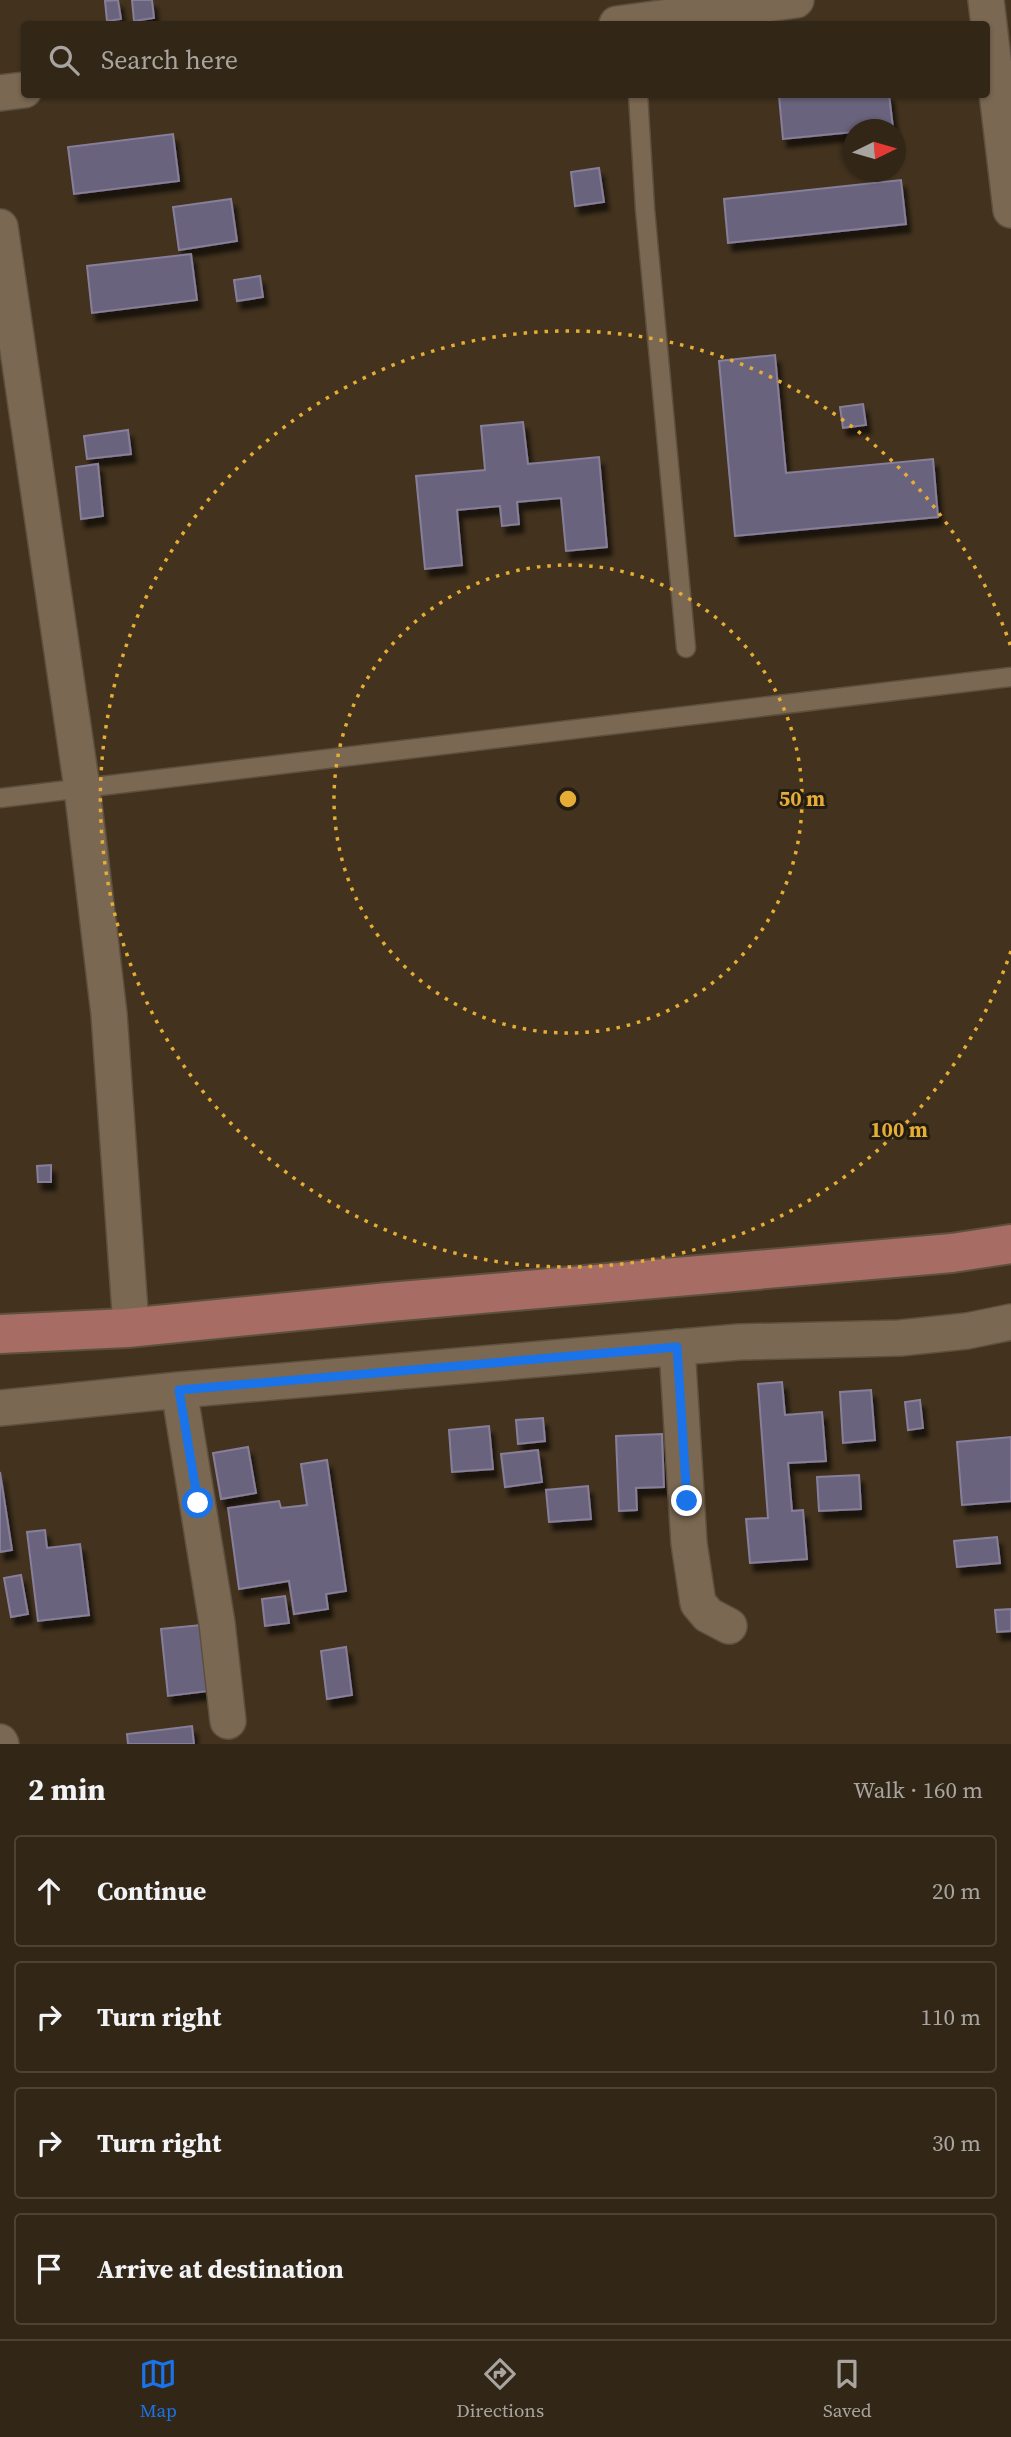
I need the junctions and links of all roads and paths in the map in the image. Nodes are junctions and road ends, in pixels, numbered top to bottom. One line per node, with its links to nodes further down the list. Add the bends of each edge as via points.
1 (796, 0): 3 (street)
2 (986, 0): 4 (street)
3 (648, 21)
4 (989, 21)
5 (990, 33): 9 (street)
6 (21, 90): 7 (street)
7 (0, 93)
8 (638, 98): 11 (lane)
9 (1011, 209)
10 (0, 227): 13 (street)
11 (686, 648)
12 (1011, 677): 13 (lane)
13 (82, 788): 14 (lane); 17 (street, via 109,1014)
14 (0, 798)
15 (1011, 1244): 17 (main road)
16 (1011, 1322): 19 (street, via 900,1338)
17 (131, 1326): 18 (main road)
18 (0, 1334)
19 (677, 1347): 20 (street); 22 (street, via 689,1543 698,1603 708,1615)
20 (179, 1390): 21 (street); 23 (street)
21 (0, 1408)
22 (729, 1626)
23 (228, 1721)

